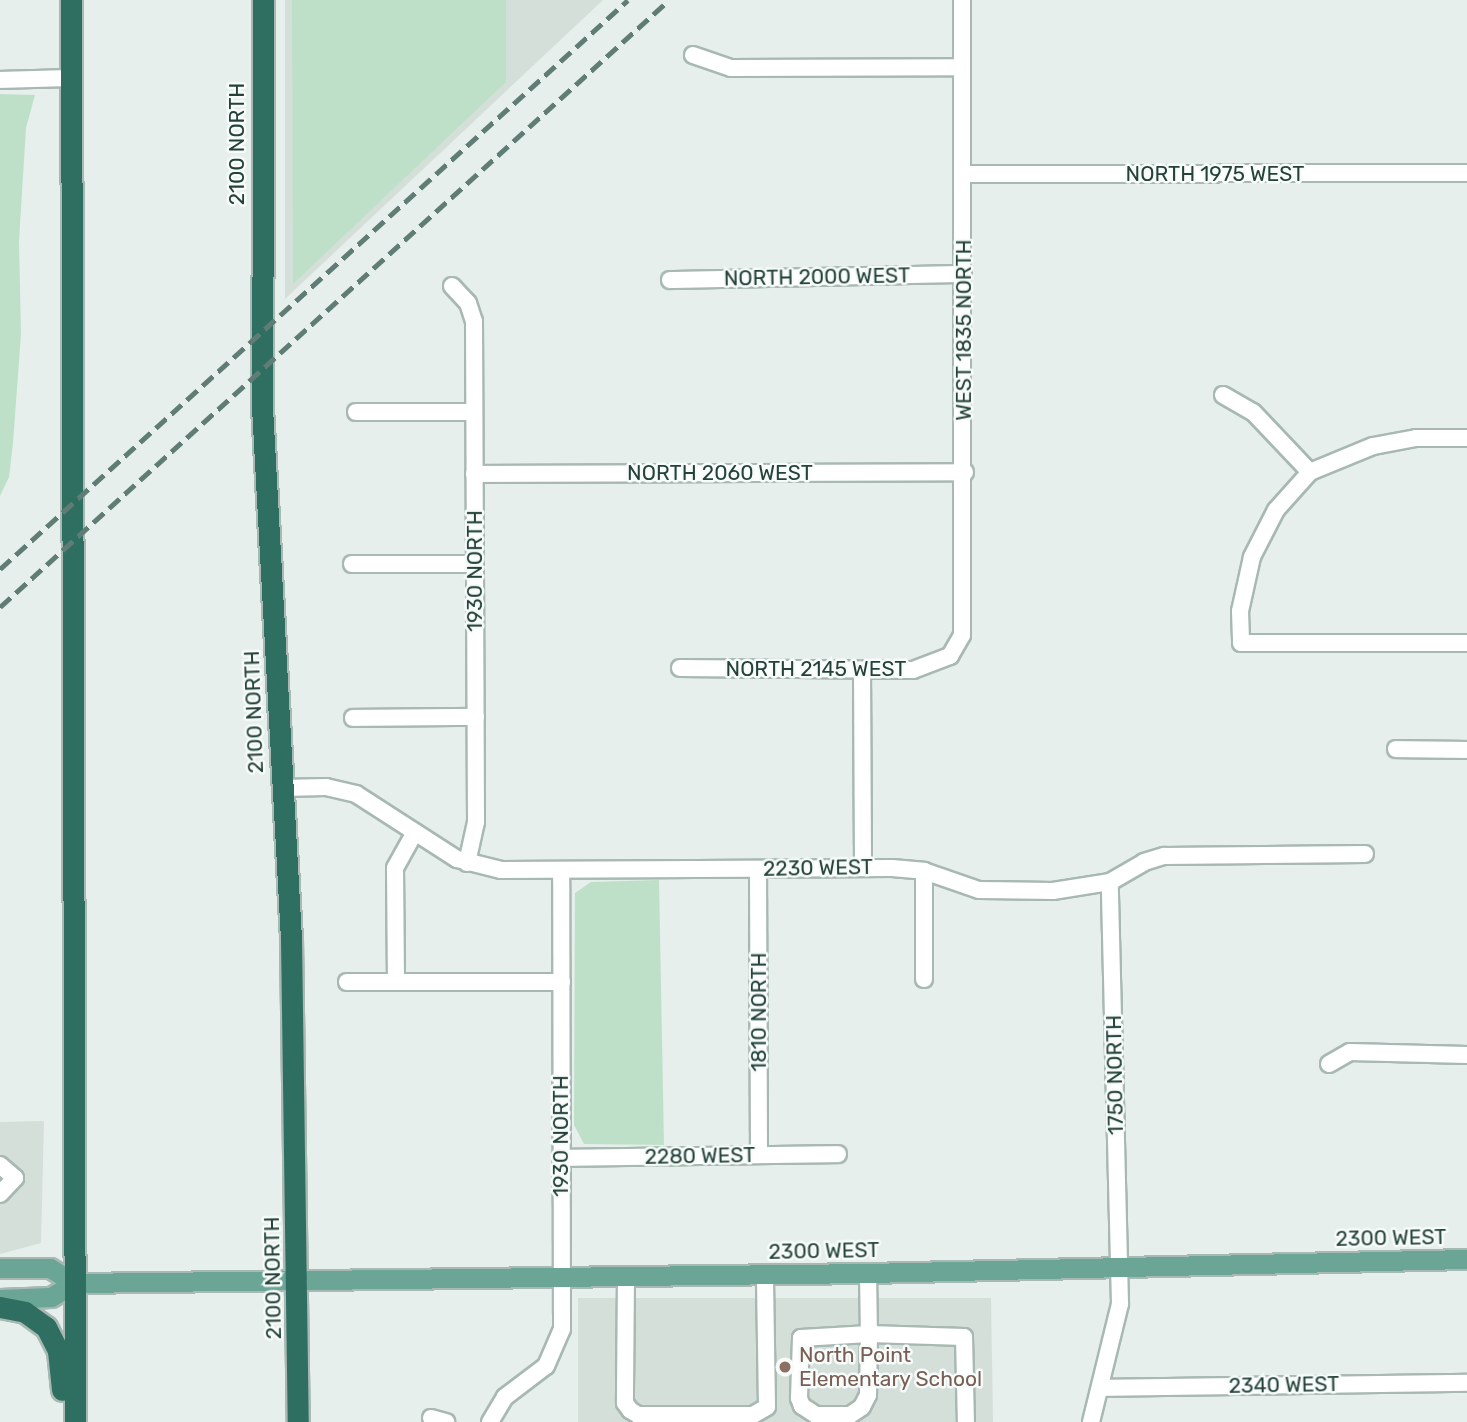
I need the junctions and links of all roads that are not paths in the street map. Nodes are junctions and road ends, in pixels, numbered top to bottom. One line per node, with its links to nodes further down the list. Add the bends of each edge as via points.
1 (71, 0): 6 (highway)
2 (263, 0): 30 (highway, 2100 NORTH, via 262,407)
3 (962, 0): 5 (street, WEST 1835 NORTH)
4 (693, 55): 5 (street, via 731,68)
5 (962, 67): 9 (street, WEST 1835 NORTH)
6 (71, 78): 7 (street); 58 (highway)
7 (0, 80)
8 (1467, 173): 9 (street, NORTH 1975 WEST)
9 (962, 174): 10 (street, WEST 1835 NORTH)
10 (963, 274): 11 (street, NORTH 2000 WEST); 17 (street, WEST 1835 NORTH)
11 (670, 280)
12 (452, 286): 15 (street, 1930 NORTH, via 468,303 474,321)
13 (1223, 395): 18 (street, via 1253,412)
14 (356, 412): 15 (street)
15 (474, 412): 19 (street, 1930 NORTH)
16 (1467, 438): 18 (street, via 1416,438 1373,446)
17 (965, 472): 19 (street, NORTH 2060 WEST); 23 (street, WEST 1835 NORTH, via 965,623)
18 (1310, 472): 22 (street, via 1276,510 1252,557 1240,611 1241,643)
19 (474, 474): 21 (street, 1930 NORTH)
20 (352, 564): 21 (street)
21 (475, 564): 26 (street, 1930 NORTH)
22 (1467, 643)
23 (950, 656): 25 (street, NORTH 2145 WEST, via 913,670)
24 (680, 668): 25 (street, NORTH 2145 WEST)
25 (862, 670): 34 (street)
26 (476, 717): 27 (street); 33 (street, 1930 NORTH, via 476,822)
27 (353, 718)
28 (1396, 749): 29 (street)
29 (1467, 750)
30 (281, 788): 31 (street, 2230 WEST, via 346,791); 57 (highway, 2100 NORTH, via 291,939)
31 (415, 832): 33 (street, 2230 WEST); 41 (street, via 401,849 395,868)
32 (1365, 854): 38 (street, 2230 WEST, via 1164,856)
33 (467, 863): 36 (street, 2230 WEST, via 501,870)
34 (863, 868): 35 (street, 2230 WEST); 37 (street, 2230 WEST)
35 (758, 869): 36 (street, 2230 WEST); 45 (street, 1810 NORTH)
36 (561, 870): 42 (street, 1930 NORTH)
37 (924, 871): 38 (street, 2230 WEST, via 991,892 1053,891); 39 (street)
38 (1110, 882): 52 (street, 1750 NORTH)
39 (924, 979)
40 (347, 982): 41 (street)
41 (396, 982): 42 (street)
42 (562, 982): 47 (street, 1930 NORTH)
43 (1467, 1055): 44 (street, via 1350,1052)
44 (1329, 1064)
45 (759, 1154): 46 (street, 2280 WEST); 47 (street, 2280 WEST)
46 (838, 1154)
47 (562, 1158): 55 (street, 1930 NORTH)
48 (0, 1165): 49 (street, via 15,1178)
49 (0, 1194)
50 (1467, 1259): 52 (main road, 2300 WEST)
51 (0, 1268): 58 (main road, via 50,1268)
52 (1120, 1268): 53 (main road, 2300 WEST); 63 (street, 1750 NORTH, via 1118,1324)
53 (868, 1273): 54 (main road, 2300 WEST); 61 (street)
54 (765, 1274): 56 (main road, 2300 WEST); 56 (street, via 766,1407 753,1415 638,1415 629,1410 625,1404)
55 (561, 1277): 56 (main road, 2300 WEST); 57 (main road, 2300 WEST); 67 (street, 1930 NORTH, via 562,1329 556,1348 539,1373 505,1396)
56 (626, 1277)
57 (297, 1278): 58 (main road, 2300 WEST); 66 (highway, 2100 NORTH)
58 (74, 1283): 59 (main road, via 51,1297); 65 (highway)
59 (0, 1299)
60 (0, 1307): 64 (highway, via 32,1316 51,1335 61,1366)
61 (869, 1334): 61 (street, via 801,1338 802,1406 816,1415 850,1415 862,1407 868,1395); 68 (street, via 964,1337)
62 (1467, 1383): 63 (street, 2340 WEST)
63 (1101, 1388): 69 (street, 1750 NORTH)
64 (64, 1422)
65 (75, 1422)
66 (298, 1422)
67 (490, 1422)
68 (966, 1422)
69 (1091, 1422)

